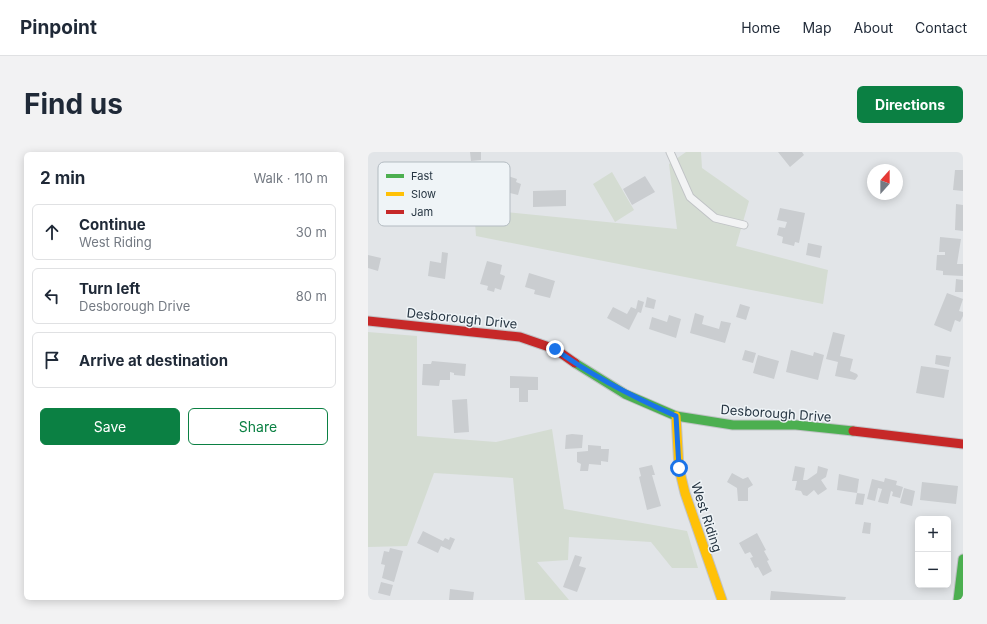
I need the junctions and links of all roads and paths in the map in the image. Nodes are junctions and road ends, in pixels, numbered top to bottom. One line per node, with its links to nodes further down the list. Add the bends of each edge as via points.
1 (670, 152): 2 (lane, via 690,197 715,218)
2 (744, 225)
3 (368, 321): 4 (street, Desborough Drive, via 520,337 538,342 555,349 625,394)
4 (676, 416): 5 (street, Desborough Drive, via 733,425 796,424); 7 (street, West Riding, via 679,468 685,493)
5 (963, 444)
6 (963, 559): 8 (street)
7 (722, 600)
8 (958, 600)

